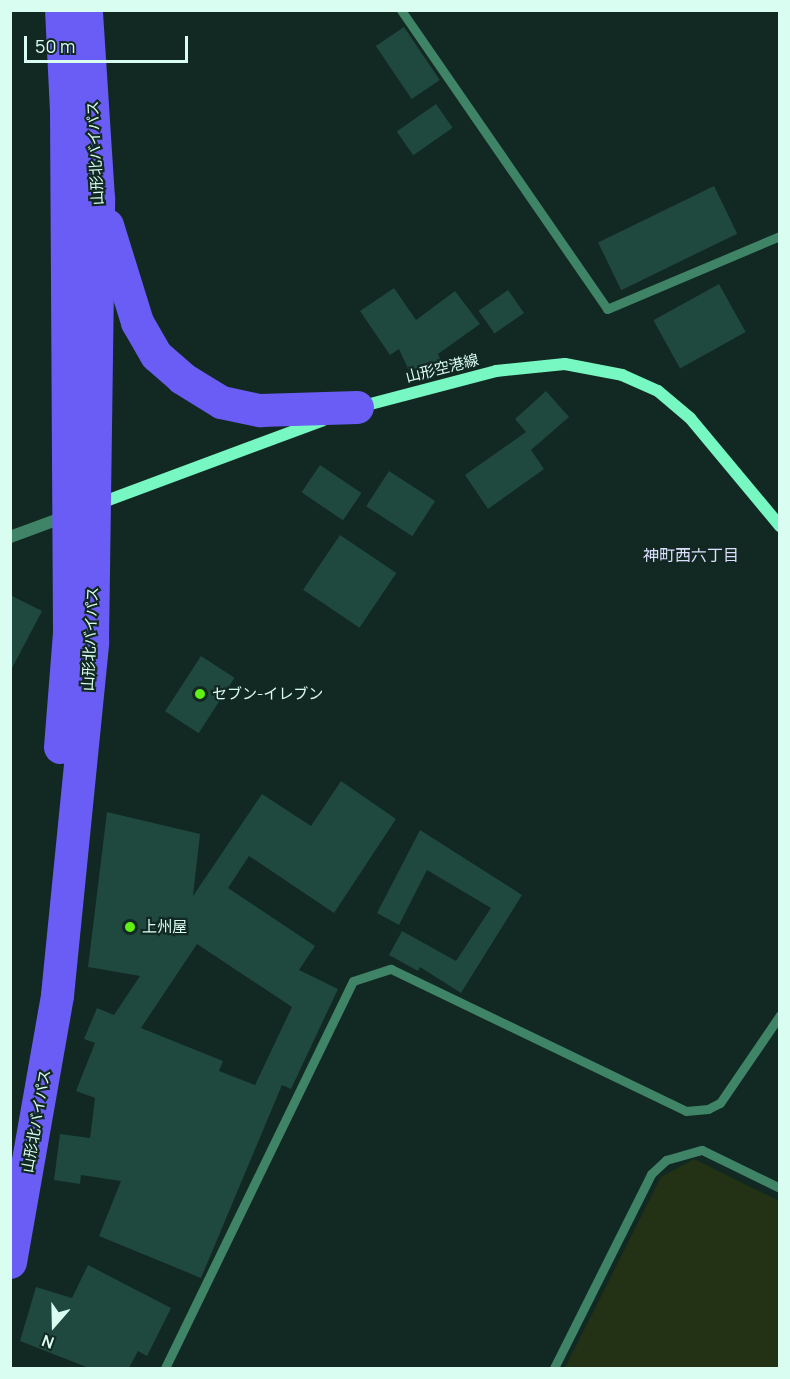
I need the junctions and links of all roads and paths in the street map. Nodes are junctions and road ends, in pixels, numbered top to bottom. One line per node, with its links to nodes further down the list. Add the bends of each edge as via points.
1 (61, 10): 7 (highway, 山形北バイパス)
2 (86, 10): 4 (highway, 山形北バイパス)
3 (400, 10): 5 (lane, via 607,309)
4 (98, 198): 6 (highway, via 137,321 156,355 183,378 221,402 260,410); 7 (highway, 山形北バイパス)
5 (780, 236)
6 (357, 407): 7 (main road, 山形空港線); 8 (main road, 山形空港線, via 496,371 565,364 622,375 658,391 690,418)
7 (81, 511): 9 (street); 11 (highway, 山形北バイパス, via 35,993); 13 (highway, 山形北バイパス, via 92,642 69,890 53,1017)
8 (780, 526)
9 (10, 537)
10 (780, 1015): 14 (lane, via 720,1103 708,1109 686,1111 391,969 353,981)
11 (10, 1160)
12 (780, 1188): 15 (lane, via 702,1150 666,1160 651,1174)
13 (10, 1262)
14 (165, 1368)
15 (554, 1368)

